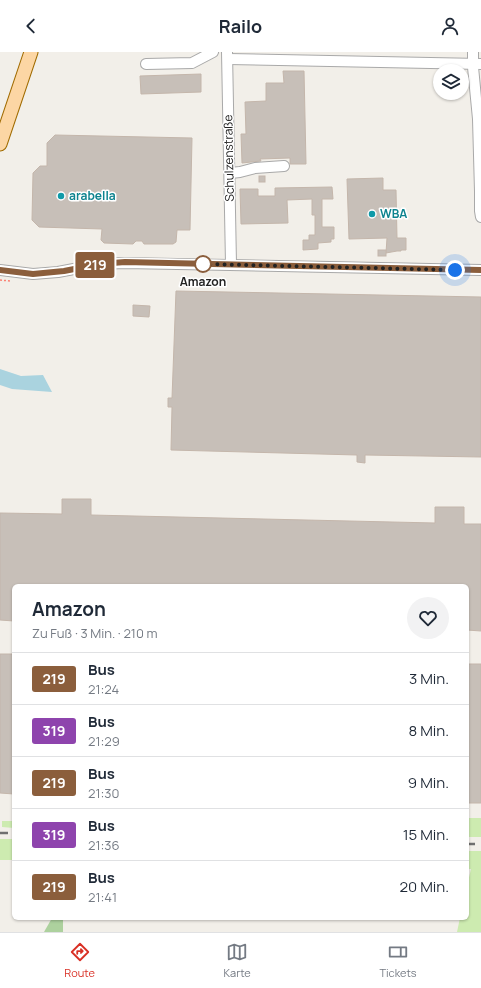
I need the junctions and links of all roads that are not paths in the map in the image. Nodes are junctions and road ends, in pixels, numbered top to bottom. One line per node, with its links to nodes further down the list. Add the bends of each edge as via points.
1 (31, 52): 7 (main road)
2 (213, 52): 5 (street, via 192,63)
3 (473, 52): 6 (street)
4 (227, 56): 6 (street); 9 (street, Schulzenstraße)
5 (146, 64)
6 (477, 64): 10 (street)
7 (0, 144)
8 (284, 166): 9 (street)
9 (230, 173): 11 (street, Schulzenstraße)
10 (481, 217)
11 (231, 264): 12 (street, via 125,262 33,274); 13 (street)
12 (0, 270)
13 (481, 270)

